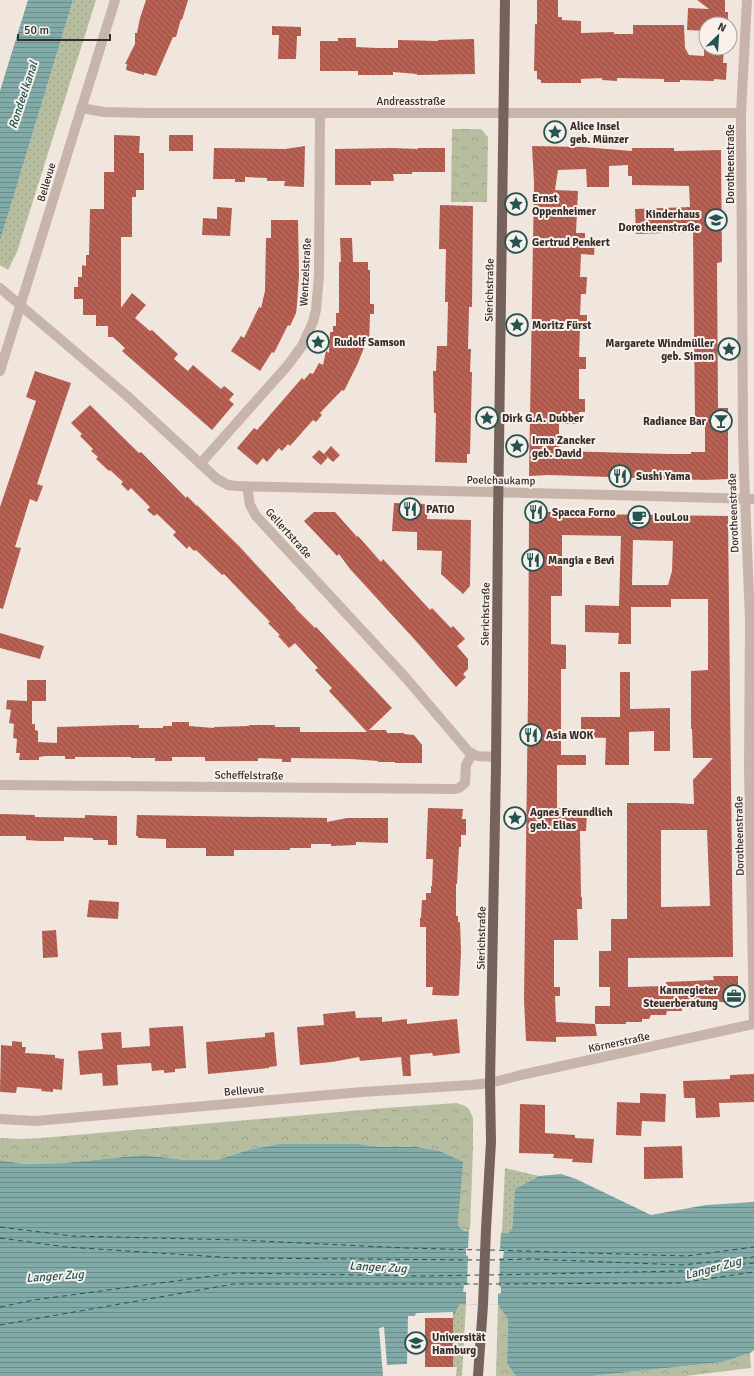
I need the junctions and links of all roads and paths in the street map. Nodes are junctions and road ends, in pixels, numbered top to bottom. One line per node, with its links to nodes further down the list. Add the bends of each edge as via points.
1 (115, 0): 4 (street, Bellevue)
2 (505, 0): 7 (main road, Sierichstraße)
3 (747, 0): 6 (street, Dorotheenstraße)
4 (82, 108): 5 (street, Andreasstraße, via 104,112); 9 (street, Bellevue)
5 (320, 113): 7 (street, Andreasstraße); 11 (street, Wentzelstraße, via 319,275 313,322 302,346 288,365)
6 (741, 113): 7 (street, Andreasstraße); 14 (street, Dorotheenstraße, via 744,472)
7 (504, 114): 13 (main road, Sierichstraße)
8 (0, 288): 9 (street)
9 (21, 306): 10 (street, Bellevue); 11 (street, via 111,382)
10 (0, 371)
11 (200, 464): 12 (street, via 224,484)
12 (247, 486): 13 (street, Poelchaukamp); 15 (street, Gellertstraße, via 250,505 256,516 406,678)
13 (498, 492): 14 (street, Poelchaukamp); 16 (main road, Sierichstraße)
14 (750, 499): 18 (street, Dorotheenstraße, via 749,768)
15 (472, 754): 16 (street); 17 (street, Scheffelstraße, via 466,765 465,783 456,789)
16 (496, 757): 19 (main road, Sierichstraße)
17 (0, 785)
18 (754, 1024): 19 (street, Körnerstraße)
19 (490, 1083): 20 (street, Bellevue, via 35,1121); 21 (main road, Sierichstraße, via 491,1142 484,1305)
20 (0, 1119)
21 (478, 1376)

